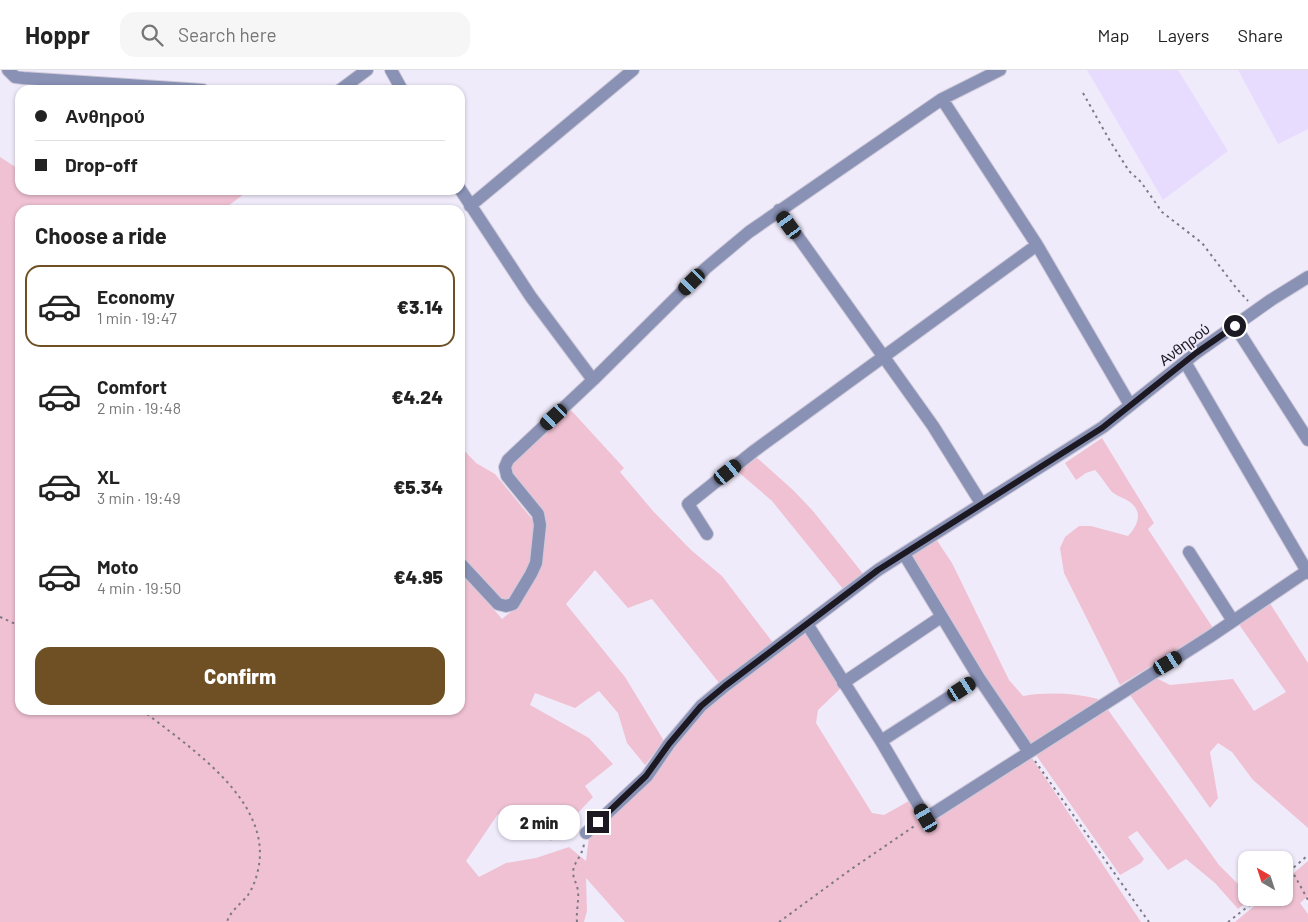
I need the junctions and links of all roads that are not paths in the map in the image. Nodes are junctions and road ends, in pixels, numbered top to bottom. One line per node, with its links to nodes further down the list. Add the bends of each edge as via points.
1 (8, 70): 6 (street, via 23,78)
2 (368, 70): 7 (street)
3 (390, 70): 8 (street)
4 (633, 70): 11 (street)
5 (1000, 70): 9 (street)
6 (128, 85)
7 (347, 85)
8 (399, 85)
9 (942, 99): 12 (street); 13 (street)
10 (464, 195): 11 (street)
11 (470, 206): 18 (street, via 530,297)
12 (779, 210): 16 (street); 18 (street, via 706,268)
13 (1037, 245): 16 (street); 19 (street)
14 (1308, 277): 15 (street, Ανθηρού)
15 (1235, 326): 17 (street, Ανθηρού); 20 (street)
16 (884, 357): 21 (street, via 933,426); 22 (street, via 754,451 688,504)
17 (1185, 362): 19 (street, Ανθηρού); 26 (street)
18 (593, 380): 25 (street, via 508,460 505,467 507,476 538,514 540,525 536,563 513,604 498,604)
19 (1130, 406): 21 (street, Ανθηρού, via 1029,475)
20 (1308, 440)
21 (981, 503): 24 (street, Ανθηρού)
22 (706, 534)
23 (1189, 552): 28 (street)
24 (904, 554): 27 (street); 29 (street, Ανθηρού)
25 (465, 568)
26 (1307, 572): 28 (street)
27 (941, 617): 30 (street); 31 (street)
28 (1234, 621): 33 (street)
29 (807, 624): 31 (street); 34 (street, Ανθηρού, via 701,706 646,776)
30 (979, 678): 32 (street); 33 (street)
31 (843, 683): 32 (street)
32 (881, 741): 33 (street, via 926,818)
33 (1029, 752)
34 (586, 833)

